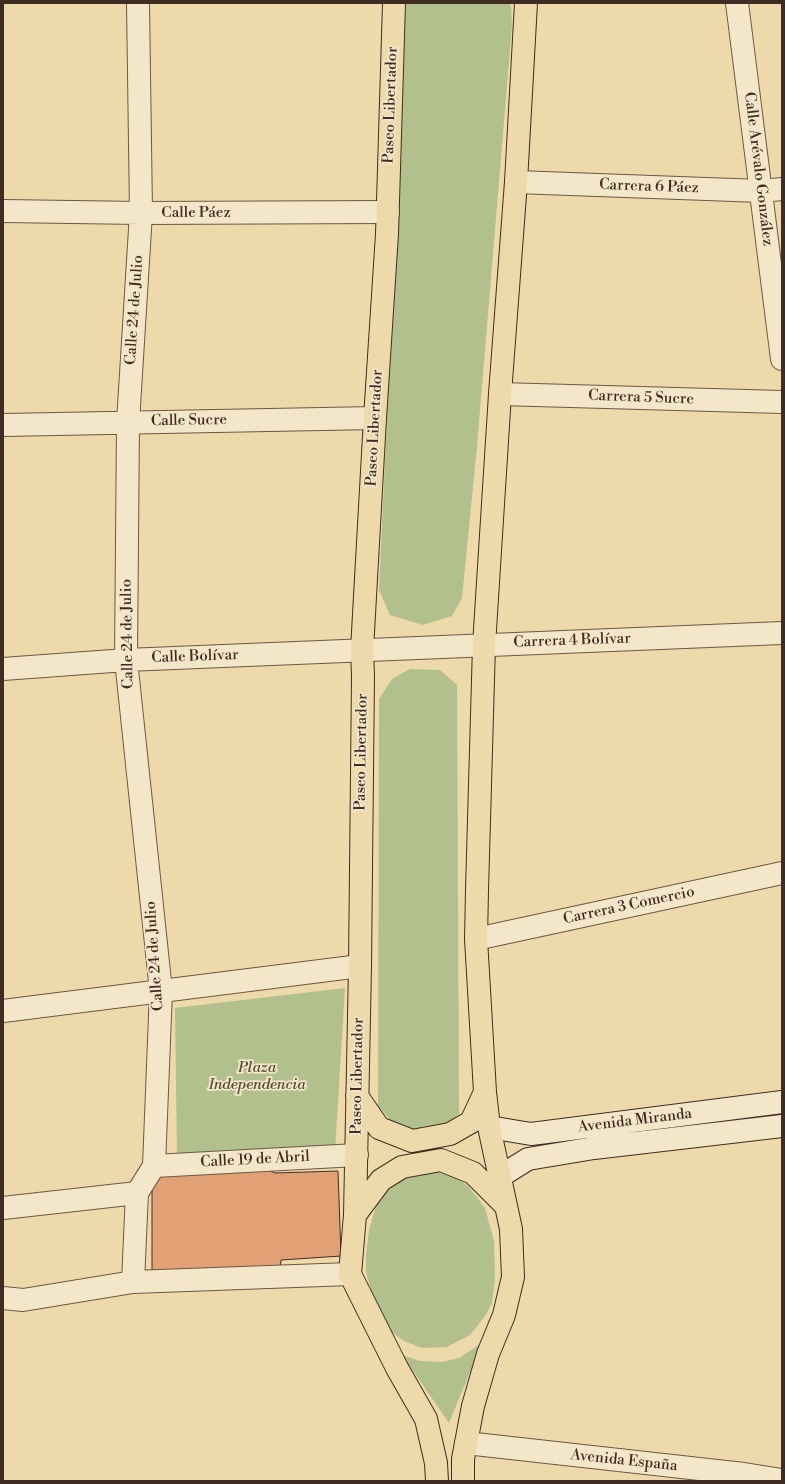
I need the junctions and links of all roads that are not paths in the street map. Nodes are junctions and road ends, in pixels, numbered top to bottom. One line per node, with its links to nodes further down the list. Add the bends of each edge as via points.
1 (138, 3): 10 (street, Calle 24 de Julio)
2 (394, 3): 9 (highway, Paseo Libertador)
3 (737, 3): 7 (street, Calle Arévalo González)
4 (523, 8): 5 (highway)
5 (516, 182): 7 (street, Carrera 6 Páez); 12 (highway)
6 (782, 189): 7 (street, Carrera 6 Páez)
7 (761, 191): 11 (street, Calle Arévalo González)
8 (3, 211): 10 (street, Calle Páez)
9 (388, 212): 10 (street, Calle Páez); 14 (highway, Paseo Libertador)
10 (141, 213): 15 (street, Calle 24 de Julio)
11 (782, 359)
12 (500, 394): 13 (street, Carrera 5 Sucre); 18 (highway)
13 (782, 402)
14 (375, 418): 15 (street, Calle Sucre); 19 (highway, Paseo Libertador)
15 (128, 422): 16 (street, Calle Sucre); 20 (street, Calle 24 de Julio)
16 (3, 425)
17 (782, 633): 18 (street, Carrera 4 Bolívar)
18 (484, 645): 19 (street, Carrera 4 Bolívar); 23 (highway)
19 (362, 650): 20 (street, Calle Bolívar); 24 (highway, Paseo Libertador)
20 (126, 660): 21 (street, Calle Bolívar); 25 (street, Calle 24 de Julio)
21 (3, 669)
22 (782, 873): 23 (street, Carrera 3 Comercio)
23 (476, 939): 27 (highway)
24 (360, 966): 25 (street); 28 (highway, Paseo Libertador)
25 (161, 991): 26 (street); 33 (street, Calle 24 de Julio)
26 (3, 1012)
27 (485, 1092): 28 (highway, via 471,1122 450,1134 412,1141 379,1128); 31 (highway)
28 (357, 1096): 32 (highway, Paseo Libertador)
29 (782, 1102): 31 (street, Avenida Miranda, via 531,1134)
30 (782, 1126): 34 (street, Avenida Miranda, via 594,1148 528,1159)
31 (489, 1127): 34 (highway)
32 (357, 1155): 33 (street, Calle 19 de Abril); 38 (highway, Paseo Libertador)
33 (154, 1166): 35 (street, Calle 24 de Julio)
34 (499, 1177): 36 (highway)
35 (137, 1193): 37 (street); 40 (street, Calle 24 de Julio)
36 (505, 1205): 38 (highway, via 474,1173 441,1160 402,1167 381,1180); 43 (highway, via 511,1230 513,1277 504,1315 488,1354 473,1406)
37 (3, 1208)
38 (356, 1215): 39 (highway, Paseo Libertador)
39 (350, 1274): 40 (street); 42 (highway, via 397,1368)
40 (133, 1282): 41 (street, via 24,1300)
41 (3, 1298)
42 (426, 1418): 43 (highway); 45 (highway, via 436,1463)
43 (464, 1451): 44 (street, Avenida España, via 744,1474); 46 (highway)
44 (782, 1480)
45 (437, 1481)
46 (463, 1481)

